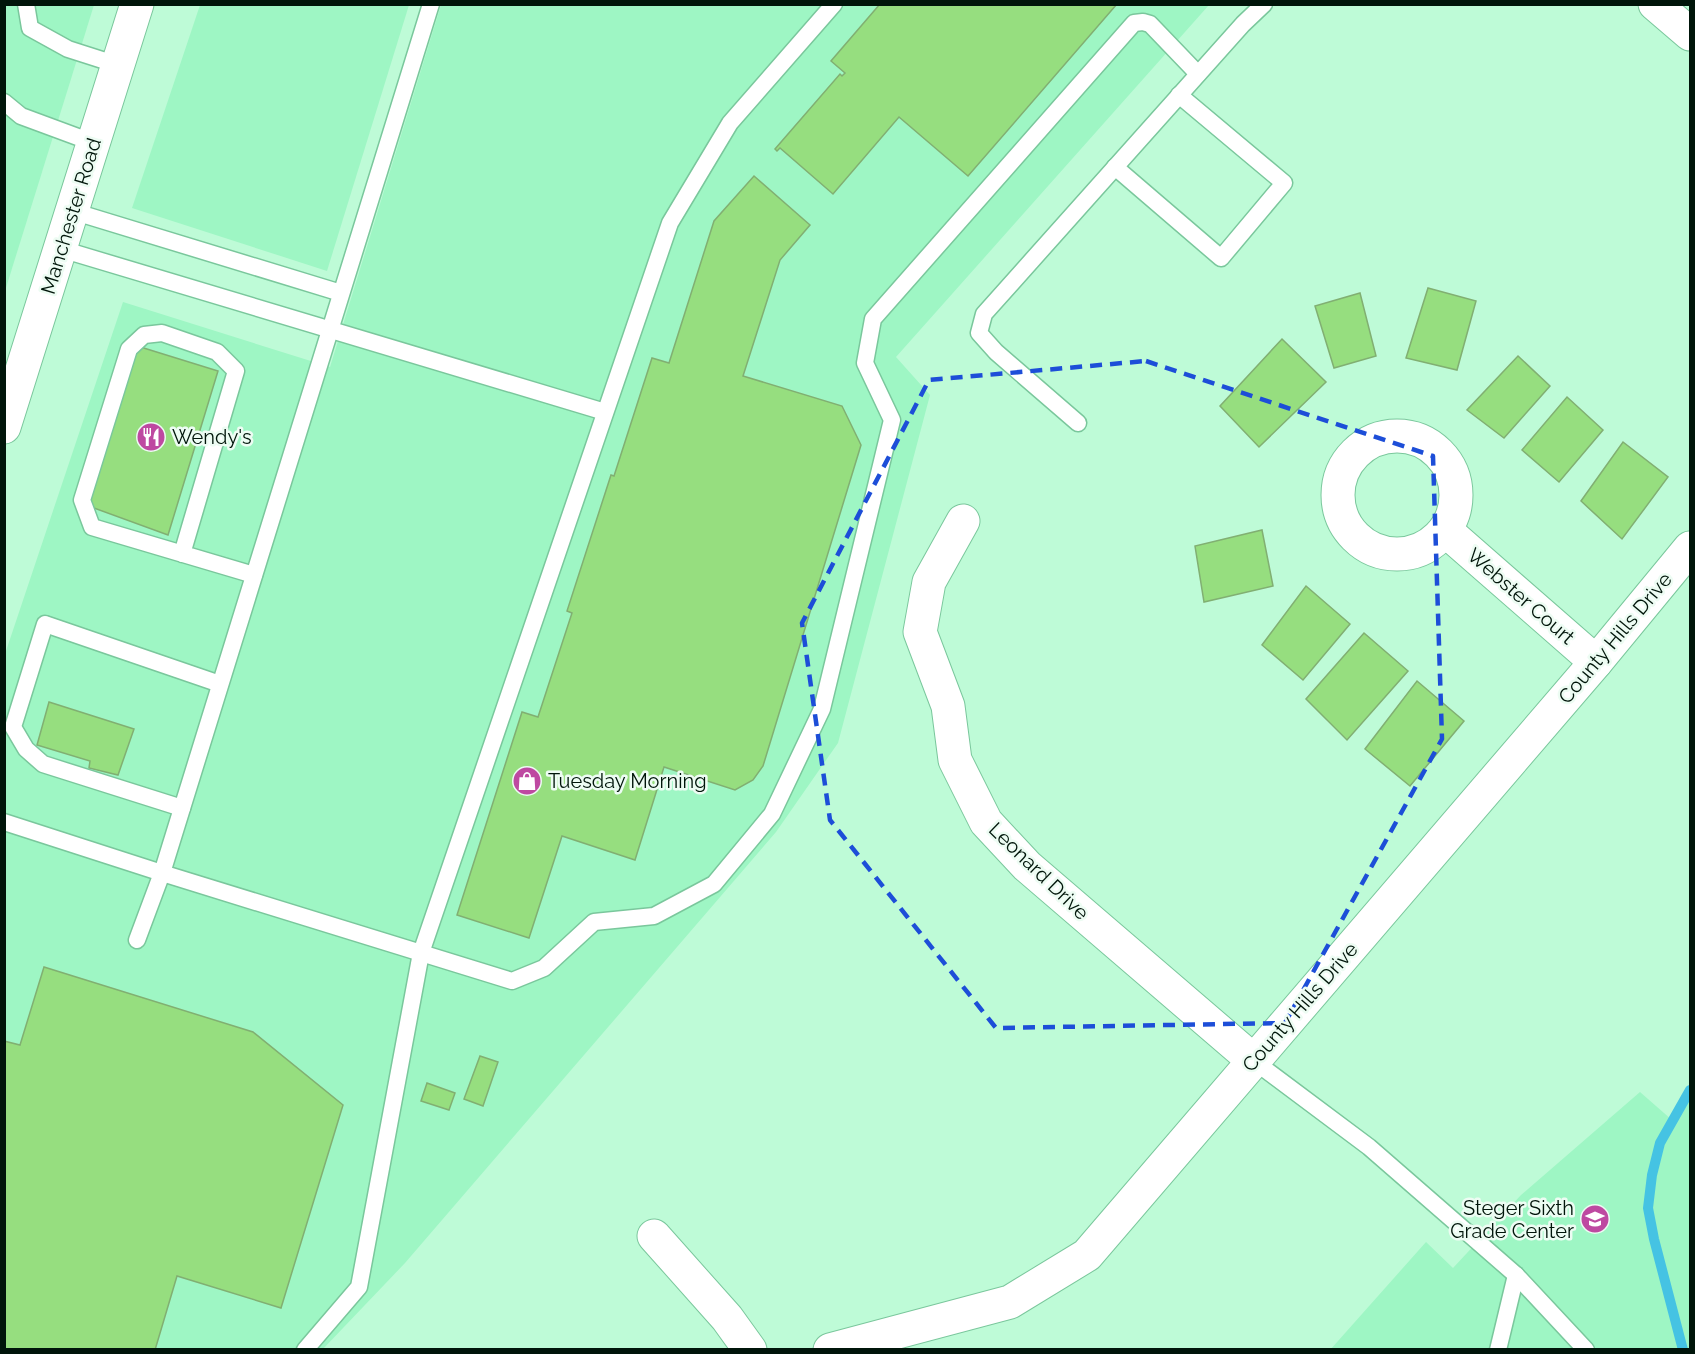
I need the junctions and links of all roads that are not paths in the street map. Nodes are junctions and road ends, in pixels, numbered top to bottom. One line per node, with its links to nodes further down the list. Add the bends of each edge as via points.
1 (26, 4): 8 (lane, via 30,28 68,49)
2 (137, 4): 8 (street, Manchester Road)
3 (431, 4): 16 (lane)
4 (834, 4): 19 (lane, via 730,123 670,223)
5 (1264, 4): 9 (lane)
6 (1655, 4): 7 (street)
7 (1690, 34)
8 (118, 65): 12 (street, Manchester Road)
9 (1198, 74): 10 (lane); 33 (lane, via 1150,24 1134,23 873,319 865,363 892,420 822,709 772,814 714,884 654,916 594,922 544,968 512,981)
10 (1179, 96): 13 (lane); 13 (lane, via 1284,183 1221,258)
11 (4, 102): 12 (lane, via 21,116)
12 (94, 143): 14 (street, Manchester Road)
13 (1115, 167): 20 (lane, via 984,314 979,333)
14 (72, 211): 15 (street, Manchester Road); 16 (lane)
15 (61, 249): 17 (lane); 18 (street, Manchester Road)
16 (341, 293): 17 (lane)
17 (330, 331): 19 (lane); 26 (lane)
18 (13, 367): 21 (street, Manchester Road)
19 (605, 412): 33 (lane)
20 (1078, 423)
21 (4, 428)
22 (963, 521): 34 (street, Leonard Drive, via 929,582 921,632 948,706 955,760 986,822 1027,866)
23 (1445, 530): 27 (street, Webster Court)
24 (1690, 548): 27 (street, County Hills Drive)
25 (182, 554): 25 (lane, via 92,527 82,500 129,349 144,335 162,333 217,352 236,371); 26 (lane)
26 (254, 575): 28 (lane)
27 (1596, 662): 34 (street, County Hills Drive)
28 (220, 684): 29 (lane); 29 (lane, via 45,624 13,728 26,749 43,764)
29 (182, 808): 31 (lane)
30 (4, 822): 31 (lane)
31 (162, 873): 32 (lane); 33 (lane)
32 (137, 940)
33 (421, 953): 37 (lane, via 359,1287)
34 (1254, 1061): 36 (lane, via 1369,1147); 39 (street, County Hills Drive, via 1087,1255 1010,1302)
35 (654, 1236): 38 (street, via 727,1318)
36 (1516, 1275): 40 (lane); 41 (lane)
37 (305, 1350)
38 (750, 1350)
39 (830, 1350)
40 (1497, 1350)
41 (1586, 1350)

